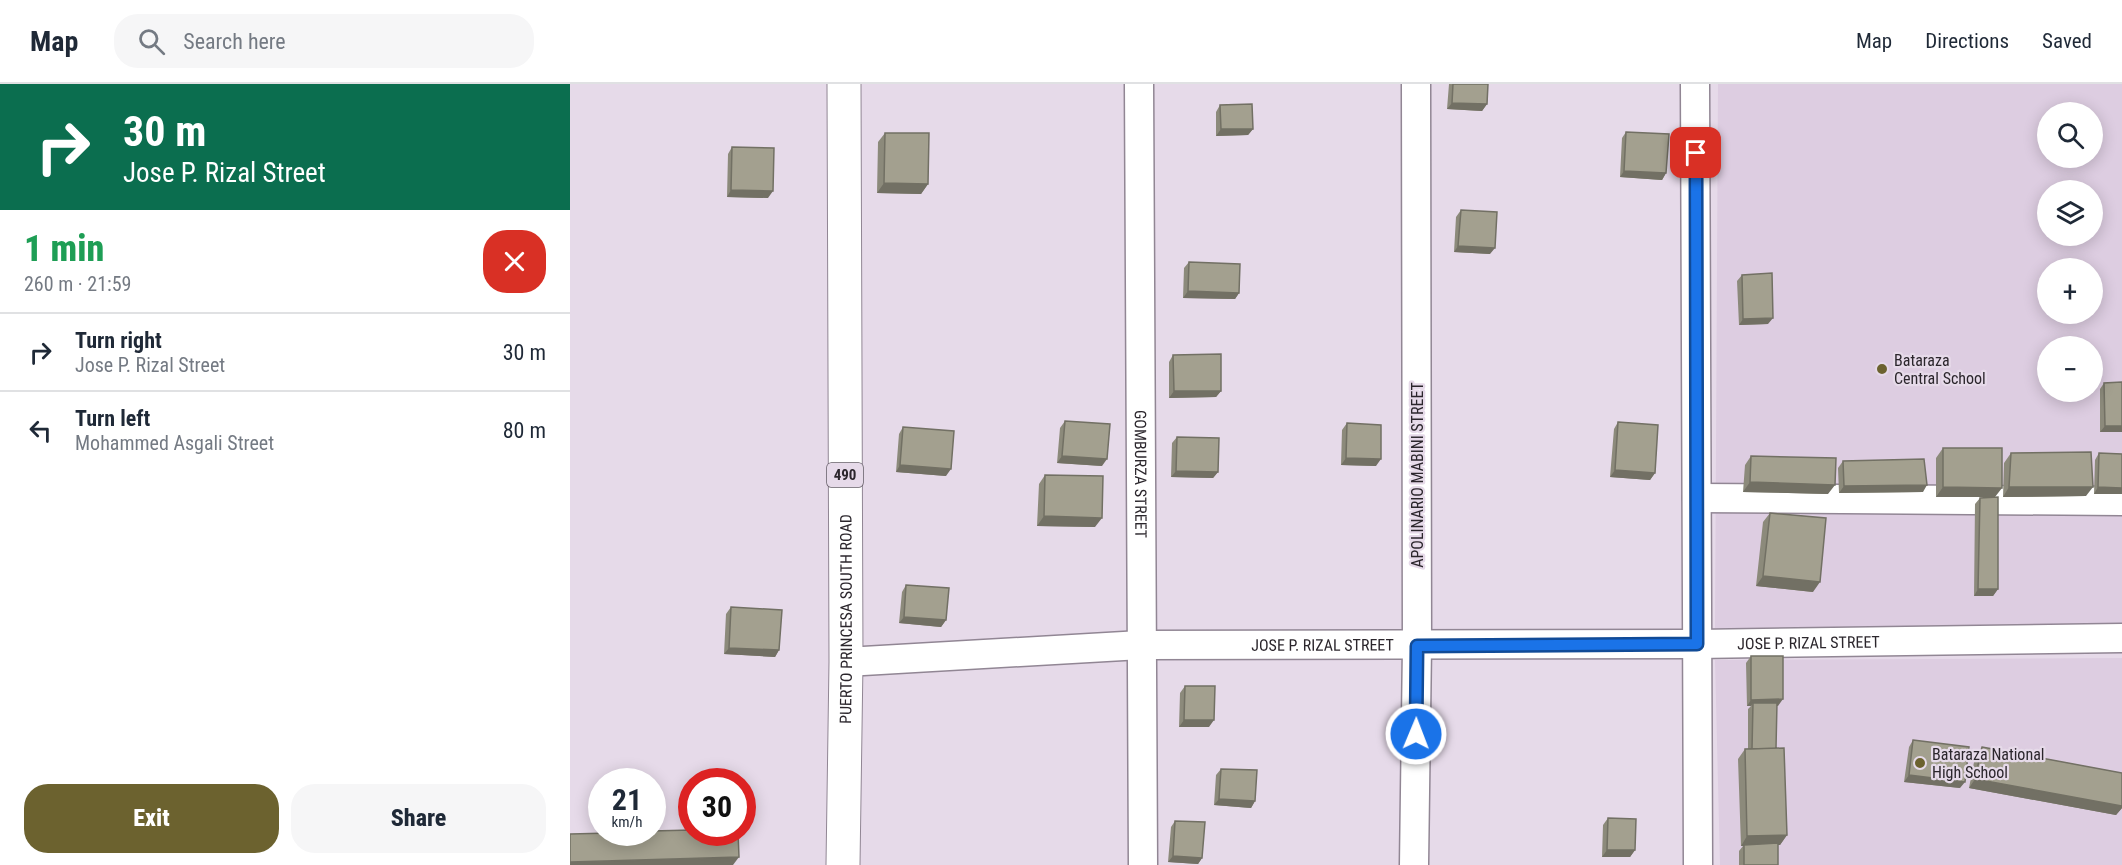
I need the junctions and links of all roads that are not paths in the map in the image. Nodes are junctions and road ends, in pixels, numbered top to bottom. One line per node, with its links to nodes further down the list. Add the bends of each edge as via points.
1 (844, 84): 11 (main road, PUERTO PRINCESA SOUTH ROAD / 490)
2 (1139, 84): 9 (street, GOMBURZA STREET)
3 (1416, 84): 10 (street, APOLINARIO MABINI STREET)
4 (1695, 84): 5 (street)
5 (1697, 498): 6 (street); 8 (street)
6 (2122, 501)
7 (2122, 638): 8 (street, JOSE P. RIZAL STREET)
8 (1697, 644): 10 (street, JOSE P. RIZAL STREET); 15 (street)
9 (1141, 645): 10 (street, JOSE P. RIZAL STREET); 11 (street, JOSE P. RIZAL STREET); 13 (street, GOMBURZA STREET)
10 (1417, 646): 14 (street, APOLINARIO MABINI STREET)
11 (846, 662): 12 (main road, PUERTO PRINCESA SOUTH ROAD / 490)
12 (843, 865)
13 (1143, 865)
14 (1414, 865)
15 (1698, 865)

